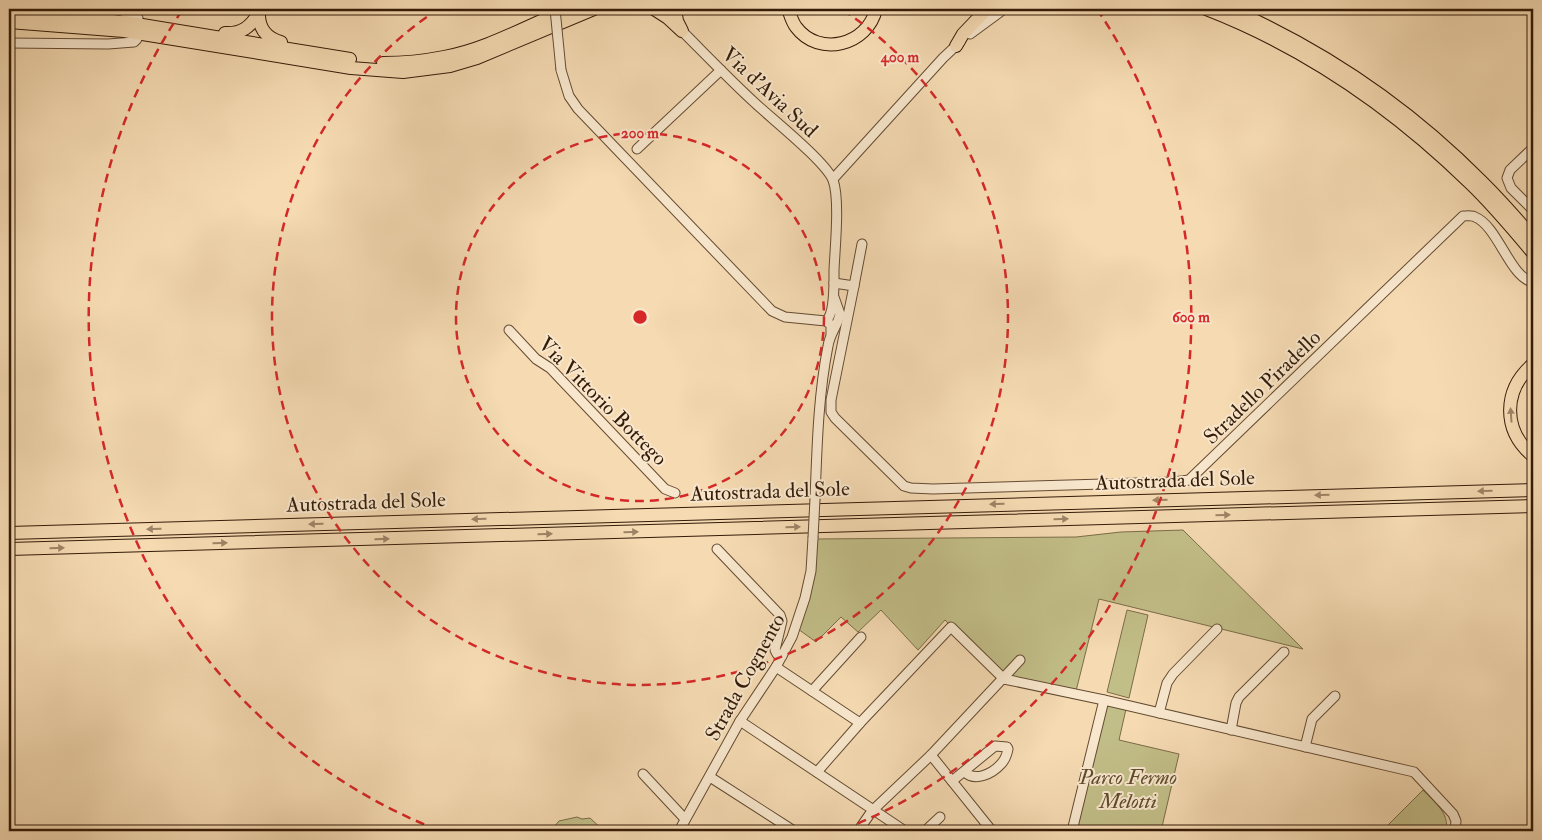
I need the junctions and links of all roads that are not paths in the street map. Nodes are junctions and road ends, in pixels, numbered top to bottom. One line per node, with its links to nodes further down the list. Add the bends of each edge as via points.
1 (113, 9): 16 (street, via 135,14)
2 (551, 9): 22 (highway)
3 (555, 9): 37 (street, bridge, via 561,70 569,96 578,109 772,311 785,317)
4 (570, 9): 18 (highway)
5 (594, 9): 18 (highway)
6 (654, 9): 20 (highway)
7 (675, 9): 20 (highway)
8 (788, 9): 9 (highway, via 796,27 806,36 816,42 837,44 862,33)
9 (876, 9)
10 (987, 9): 24 (highway)
11 (1004, 9): 24 (street)
12 (1206, 9): 33 (highway, via 1294,51 1370,98 1470,183)
13 (1230, 9): 31 (highway, via 1297,42 1401,111 1449,150)
14 (259, 11): 19 (highway, via 250,27 239,32); 25 (highway, via 262,30 268,37)
15 (9, 12): 19 (highway)
16 (138, 18)
17 (9, 22): 18 (highway, via 124,31 351,68 403,72 450,66 477,58)
18 (544, 25): 22 (highway)
19 (155, 26): 25 (highway)
20 (682, 31): 26 (street, Via d'Avia Sud)
21 (137, 39): 23 (street, via 108,44)
22 (498, 40): 25 (highway, via 445,57 402,63)
23 (9, 43)
24 (956, 46): 29 (street)
25 (327, 55)
26 (721, 70): 28 (street); 29 (street, Via d'Avia Sud, via 816,158)
27 (1533, 148): 30 (street, via 1510,170 1508,178 1511,188)
28 (637, 149)
29 (833, 179): 35 (street, Strada Cognento, via 836,196)
30 (1533, 210)
31 (1533, 238)
32 (862, 244): 36 (street)
33 (1533, 253)
34 (1533, 282): 36 (street, Stradello Piradello, via 1522,277 1485,224 1474,216 1463,216 1189,480 933,489 904,486 832,412 831,400)
35 (834, 286): 36 (street); 37 (street, Strada Cognento); 39 (street, Strada Cognento, via 840,314)
36 (854, 286)
37 (828, 322): 39 (street, Strada Cognento)
38 (509, 330): 43 (street, Via Vittorio Bottego, via 536,359 550,368 665,489)
39 (831, 334): 51 (street, Strada Cognento, bridge, via 818,425 811,571 792,637)
40 (1533, 364): 41 (highway, one-way to 40, via 1517,437 1510,412 1511,396 1517,382)
41 (1533, 456)
42 (1533, 490): 45 (highway, Autostrada del Sole, one-way to 45)
43 (675, 493)
44 (1533, 506): 46 (highway, Autostrada del Sole, one-way to 44)
45 (9, 533)
46 (9, 549)
47 (717, 549): 51 (street, via 780,615 782,621 775,650)
48 (1216, 629): 58 (street, via 1173,674)
49 (861, 637): 55 (street)
50 (1284, 652): 61 (street, via 1239,697)
51 (782, 656): 53 (street, Strada Cognento)
52 (1020, 660): 54 (street)
53 (779, 669): 55 (street); 59 (street, Strada Cognento)
54 (1004, 679): 57 (street); 60 (street, via 951,627); 63 (street)
55 (812, 691): 60 (street)
56 (1335, 696): 62 (street, via 1312,719)
57 (1104, 700): 58 (street); 78 (street)
58 (1159, 713): 61 (street)
59 (740, 721): 64 (street); 67 (street, Strada Cognento)
60 (860, 723): 64 (street)
61 (1231, 730): 62 (street)
62 (1305, 747): 79 (street, via 1414,772 1453,814)
63 (931, 756): 68 (street); 69 (street)
64 (817, 772): 69 (street)
65 (964, 772): 65 (street, via 978,778 984,775 1001,764 1007,747 995,746); 68 (street)
66 (643, 774): 71 (street)
67 (710, 777): 71 (street, Strada Cognento); 73 (street)
68 (952, 781): 77 (street)
69 (872, 811): 74 (street); 75 (street)
70 (940, 818): 76 (street)
71 (685, 819): 72 (street, Strada Cognento)
72 (679, 831)
73 (794, 831)
74 (858, 831)
75 (905, 831)
76 (925, 831)
77 (992, 831)
78 (1072, 831)
79 (1455, 831)

